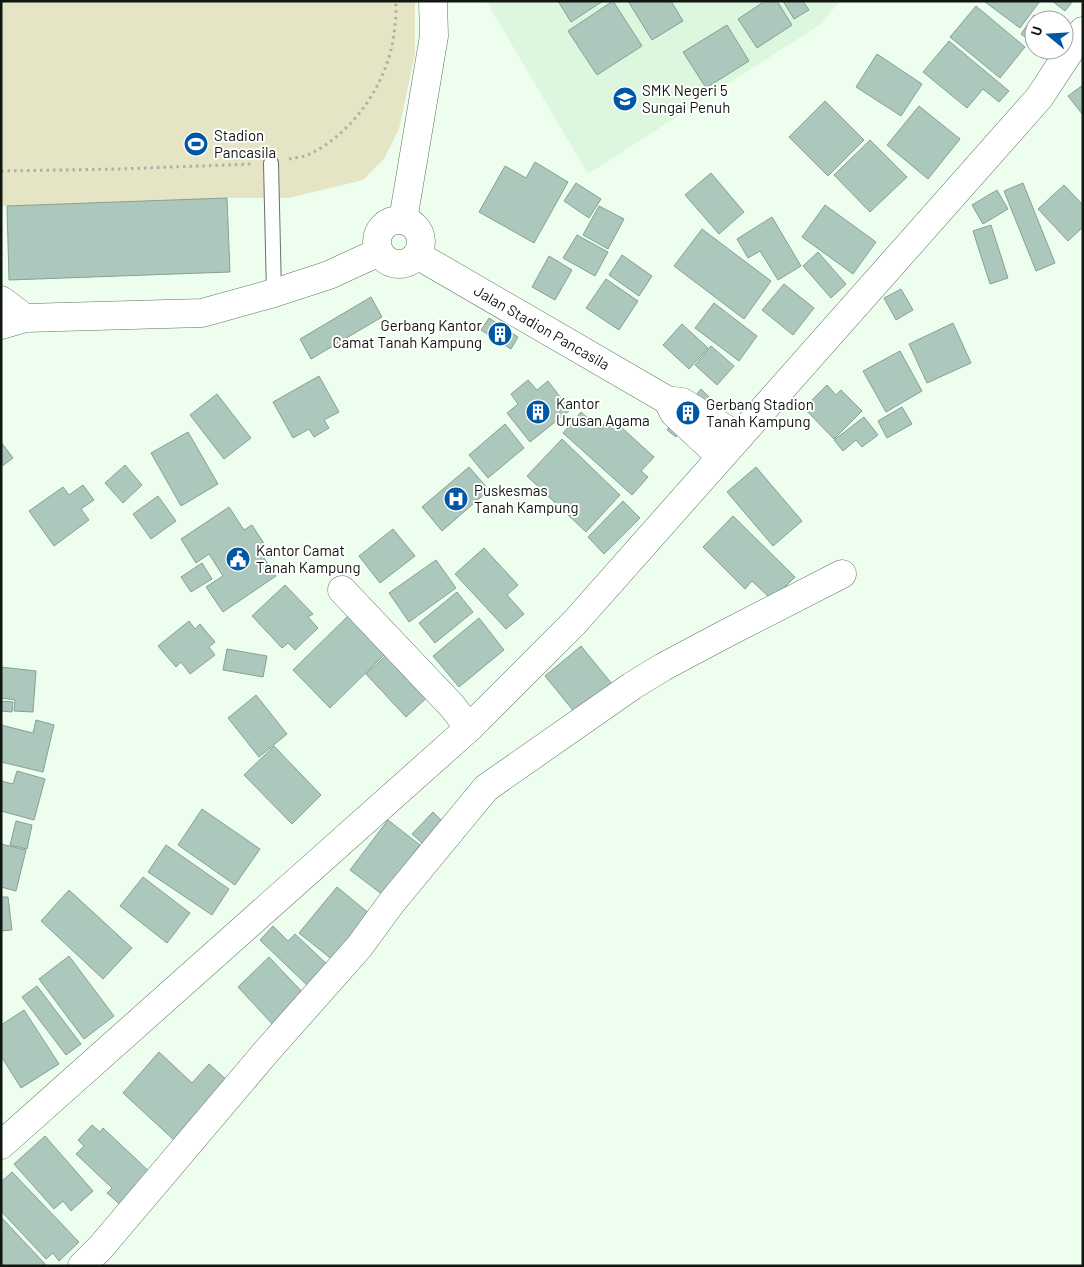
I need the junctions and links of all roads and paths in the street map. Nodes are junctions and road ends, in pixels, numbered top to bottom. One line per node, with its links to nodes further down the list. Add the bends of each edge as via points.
1 (396, 1): 4 (path, via 394,41 367,105 340,134 307,155)
2 (433, 1): 6 (main road, via 434,36)
3 (1083, 31): 13 (main road, via 1039,98)
4 (272, 163): 5 (path); 9 (lane)
5 (1, 171)
6 (403, 220): 7 (main road, via 389,222 379,231 376,245); 8 (main road, via 410,222 420,233)
7 (379, 252): 8 (main road, via 383,258 397,264 405,264); 9 (main road, via 329,275)
8 (417, 255): 12 (main road, Jalan Stadion Pancasila)
9 (274, 293): 11 (main road, via 202,313)
10 (1, 300): 11 (main road)
11 (13, 321)
12 (667, 400): 13 (main road, Jalan Stadion Pancasila, via 682,402); 14 (main road, Jalan Stadion Pancasila, via 674,414)
13 (739, 437): 14 (main road)
14 (721, 457): 17 (main road, via 575,622)
15 (842, 574): 19 (main road, via 648,676 486,788 359,947)
16 (342, 590): 17 (main road)
17 (469, 728): 18 (main road)
18 (3, 1140)
19 (82, 1266)

